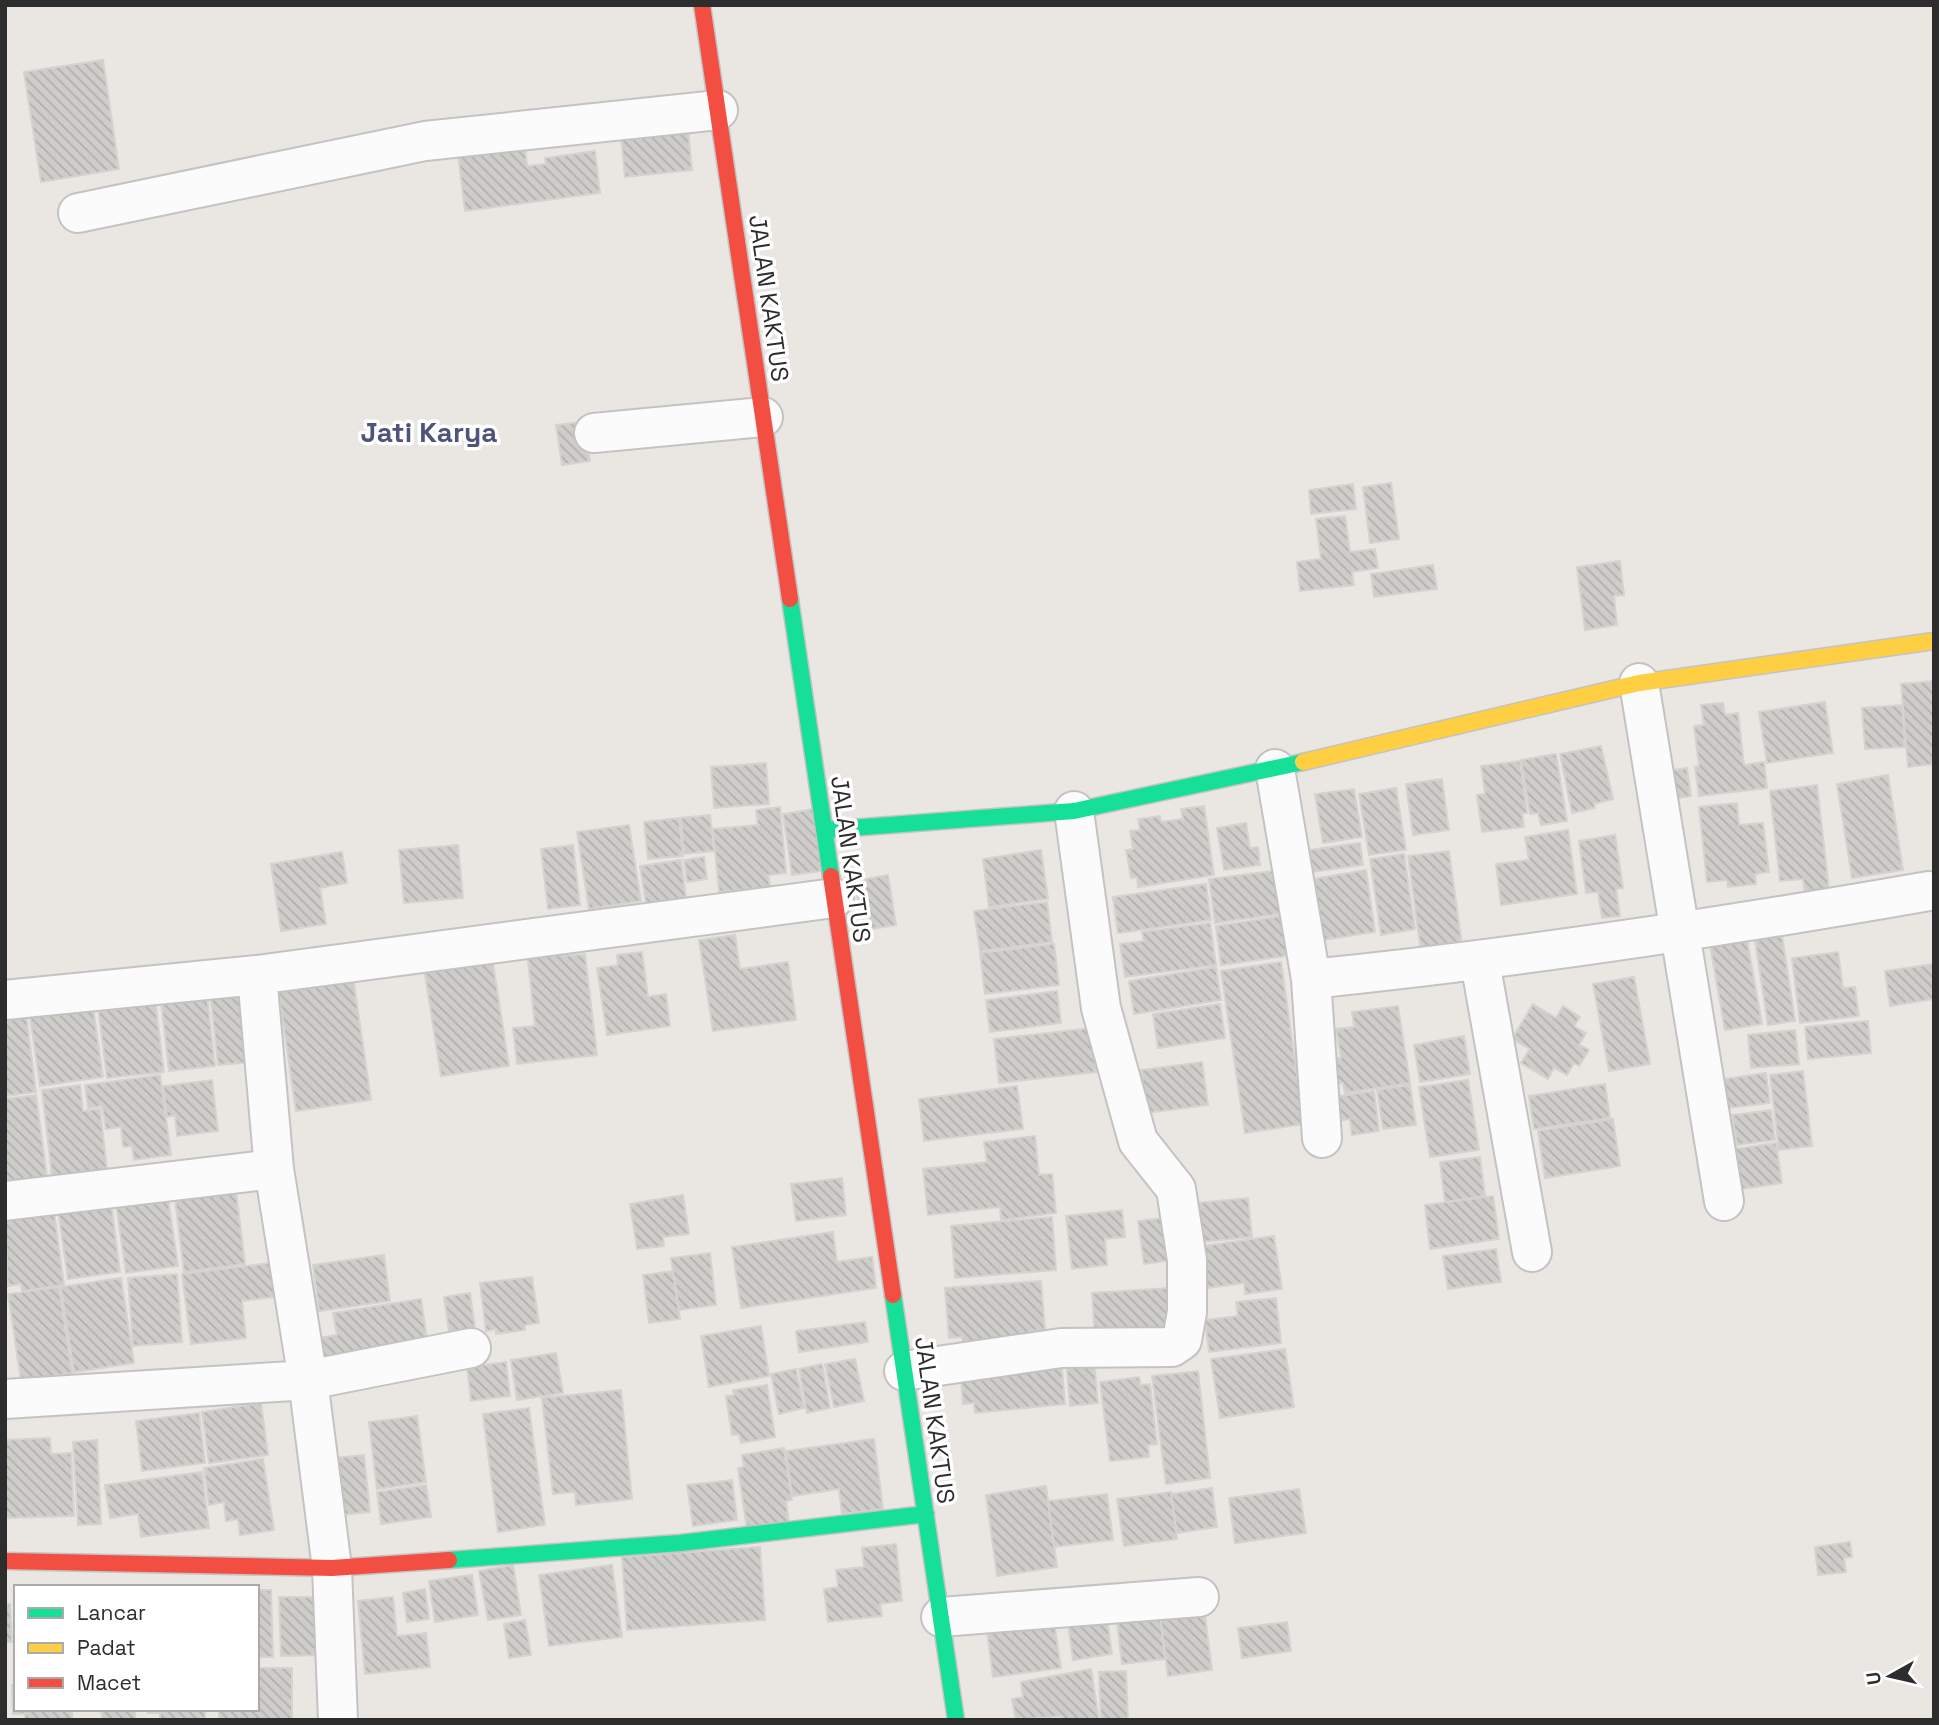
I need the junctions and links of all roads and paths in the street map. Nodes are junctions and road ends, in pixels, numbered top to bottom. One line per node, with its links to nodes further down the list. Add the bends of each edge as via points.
1 (702, 5): 2 (street, JALAN KAKTUS)
2 (718, 110): 3 (street, via 425,141); 4 (street, JALAN KAKTUS)
3 (78, 213)
4 (763, 417): 5 (street); 10 (street, JALAN KAKTUS)
5 (594, 433)
6 (1934, 641): 7 (street)
7 (1639, 683): 8 (street); 13 (street)
8 (1275, 769): 9 (street); 16 (street)
9 (1074, 811): 10 (street); 24 (street, via 1101,1008 1138,1141 1176,1189 1187,1260 1182,1340 1172,1347 1061,1349)
10 (824, 830): 12 (street, JALAN KAKTUS)
11 (1929, 891): 13 (street)
12 (834, 898): 15 (street); 24 (street, JALAN KAKTUS)
13 (1679, 934): 14 (street); 21 (street)
14 (1480, 962): 16 (street); 22 (street)
15 (257, 975): 17 (street); 19 (street)
16 (1311, 979): 18 (street)
17 (5, 1000)
18 (1322, 1138)
19 (274, 1169): 20 (street); 25 (street)
20 (5, 1201)
21 (1724, 1201)
22 (1532, 1252)
23 (471, 1348): 25 (street)
24 (904, 1371): 27 (street, JALAN KAKTUS)
25 (308, 1380): 26 (street); 29 (street)
26 (5, 1399)
27 (926, 1514): 29 (street, via 680,1544); 31 (street, JALAN KAKTUS)
28 (5, 1561): 29 (street)
29 (332, 1568): 32 (street)
30 (1199, 1597): 31 (street)
31 (941, 1617): 33 (street, JALAN KAKTUS)
32 (338, 1720)
33 (956, 1720)

